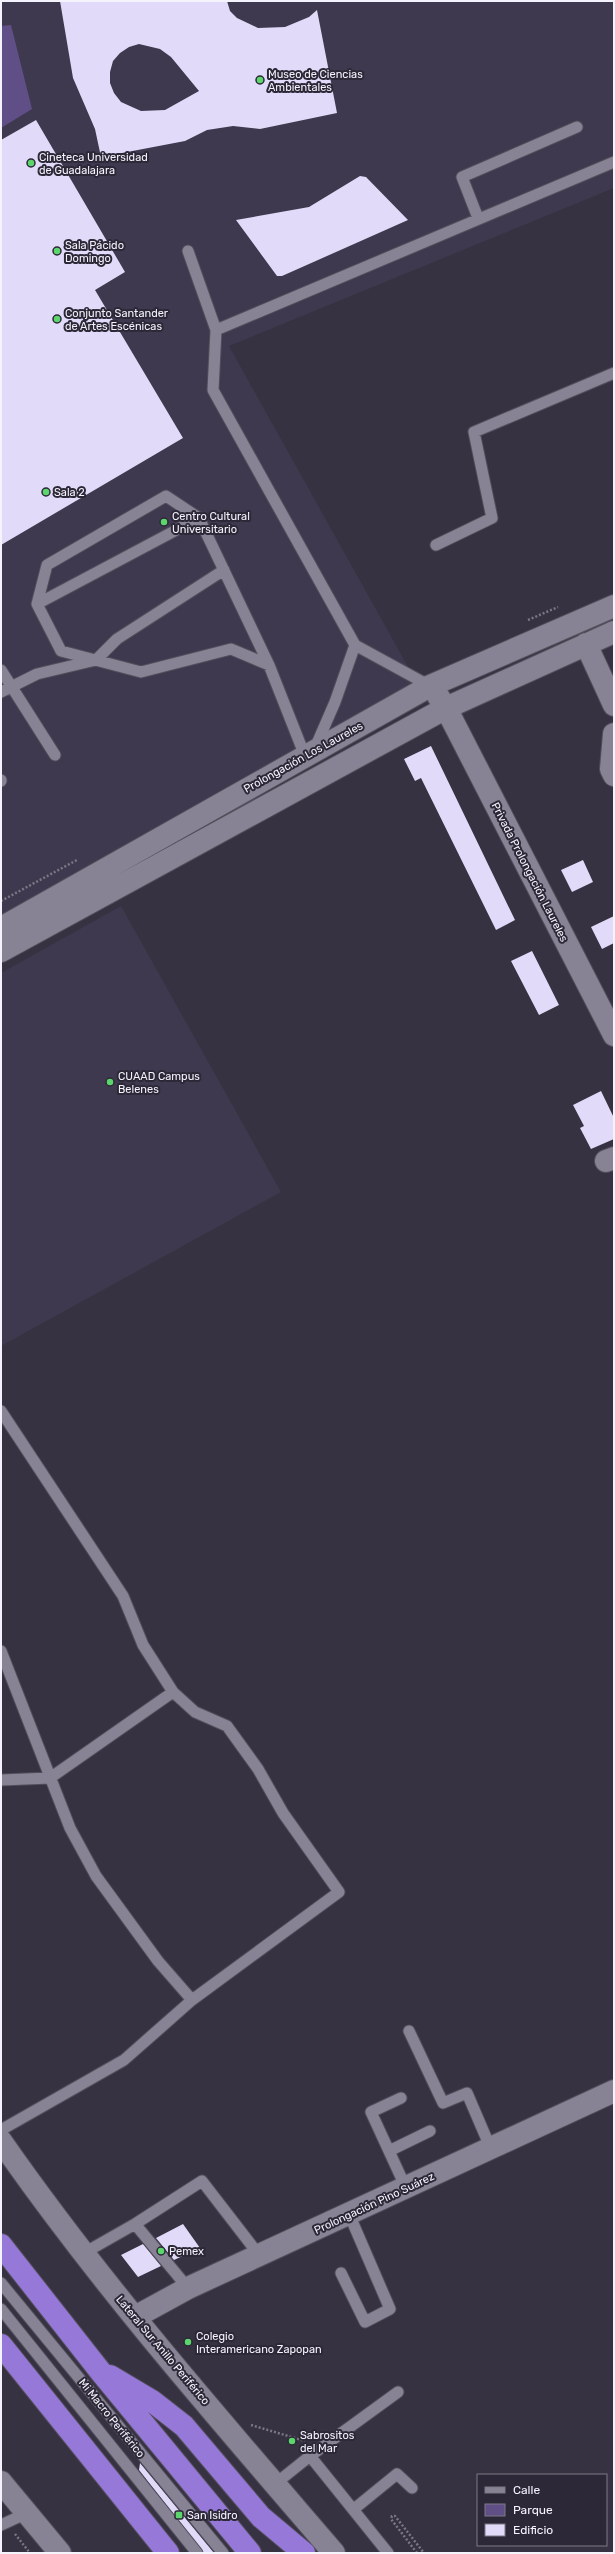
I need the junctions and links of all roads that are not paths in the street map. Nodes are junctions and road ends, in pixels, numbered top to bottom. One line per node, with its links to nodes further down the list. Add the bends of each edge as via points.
1 (577, 127): 3 (lane, via 462,177)
2 (614, 162): 3 (lane)
3 (478, 218): 5 (lane)
4 (188, 251): 5 (lane)
5 (216, 330): 14 (lane, via 213,390)
6 (614, 373): 8 (lane, via 474,432 492,518)
7 (199, 518): 9 (lane); 10 (lane); 10 (lane, via 166,496 47,565)
8 (436, 545)
9 (224, 570): 15 (lane, via 117,639); 16 (lane)
10 (37, 604): 15 (lane, via 61,650)
11 (614, 606): 18 (street, Prolongación Los Laureles)
12 (614, 632): 13 (street, Prolongación Los Laureles)
13 (586, 644): 20 (street); 21 (street, Prolongación Los Laureles)
14 (355, 645): 18 (lane); 23 (lane, via 335,702)
15 (96, 660): 16 (lane, via 141,672 230,649); 19 (lane, via 37,674)
16 (269, 665): 23 (lane)
17 (1, 670): 19 (lane)
18 (430, 686): 21 (street, Privada Prolongación Laureles); 23 (street, Prolongación Los Laureles)
19 (6, 690): 24 (lane)
20 (614, 705)
21 (446, 708): 26 (street, Prolongación Los Laureles); 29 (street, Privada Prolongación Laureles)
22 (614, 734): 25 (street, via 611,769)
23 (309, 753): 26 (street, Prolongación Los Laureles)
24 (55, 755)
25 (614, 775)
26 (91, 889): 27 (street, Prolongación Los Laureles); 28 (street, Prolongación Los Laureles)
27 (1, 928)
28 (1, 951)
29 (614, 1035)
30 (1, 1410): 32 (lane, via 123,1596 143,1645)
31 (1, 1651): 33 (lane)
32 (173, 1692): 33 (lane); 35 (lane, via 195,1712 227,1726 258,1769 283,1813 339,1892)
33 (50, 1778): 34 (lane); 35 (lane, via 70,1828 96,1876 158,1961)
34 (1, 1780)
35 (192, 2000): 39 (lane, via 124,2060)
36 (409, 2031): 42 (lane, via 443,2103 467,2093)
37 (614, 2091): 42 (street, Prolongación Pino Suárez)
38 (401, 2098): 43 (lane, via 371,2112)
39 (1, 2130)
40 (430, 2131): 43 (lane)
41 (1, 2141): 48 (street, Lateral Sur Anillo Periférico)
42 (491, 2149): 44 (street, Prolongación Pino Suárez)
43 (389, 2151): 44 (lane)
44 (406, 2188): 45 (street, Prolongación Pino Suárez)
45 (349, 2214): 49 (street, Prolongación Pino Suárez); 50 (lane, via 390,2309 365,2322)
46 (135, 2224): 48 (lane); 49 (lane, via 202,2180); 52 (lane)
47 (1, 2245): 56 (highway)
48 (84, 2253): 54 (street, Lateral Sur Anillo Periférico)
49 (259, 2255): 52 (street, Prolongación Pino Suárez)
50 (341, 2273)
51 (1, 2283): 68 (lane, Mi Macro Periférico)
52 (188, 2288): 54 (street, Prolongación Pino Suárez)
53 (1, 2309): 67 (lane, Mi Macro Periférico)
54 (135, 2317): 59 (street, Lateral Sur Anillo Periférico)
55 (1, 2345): 66 (highway)
56 (100, 2371): 69 (highway); 70 (highway, via 152,2400 184,2426 262,2517)
57 (398, 2392): 58 (lane)
58 (310, 2456): 59 (lane); 62 (lane)
59 (276, 2484): 71 (street, Lateral Sur Anillo Periférico)
60 (412, 2488): 62 (lane, via 398,2474)
61 (4, 2489): 63 (street)
62 (354, 2509): 72 (lane)
63 (27, 2513): 64 (lane); 65 (street)
64 (1, 2525)
65 (60, 2553)
66 (168, 2553)
67 (197, 2553)
68 (223, 2553)
69 (250, 2553)
70 (304, 2553)
71 (334, 2553)
72 (388, 2553)

